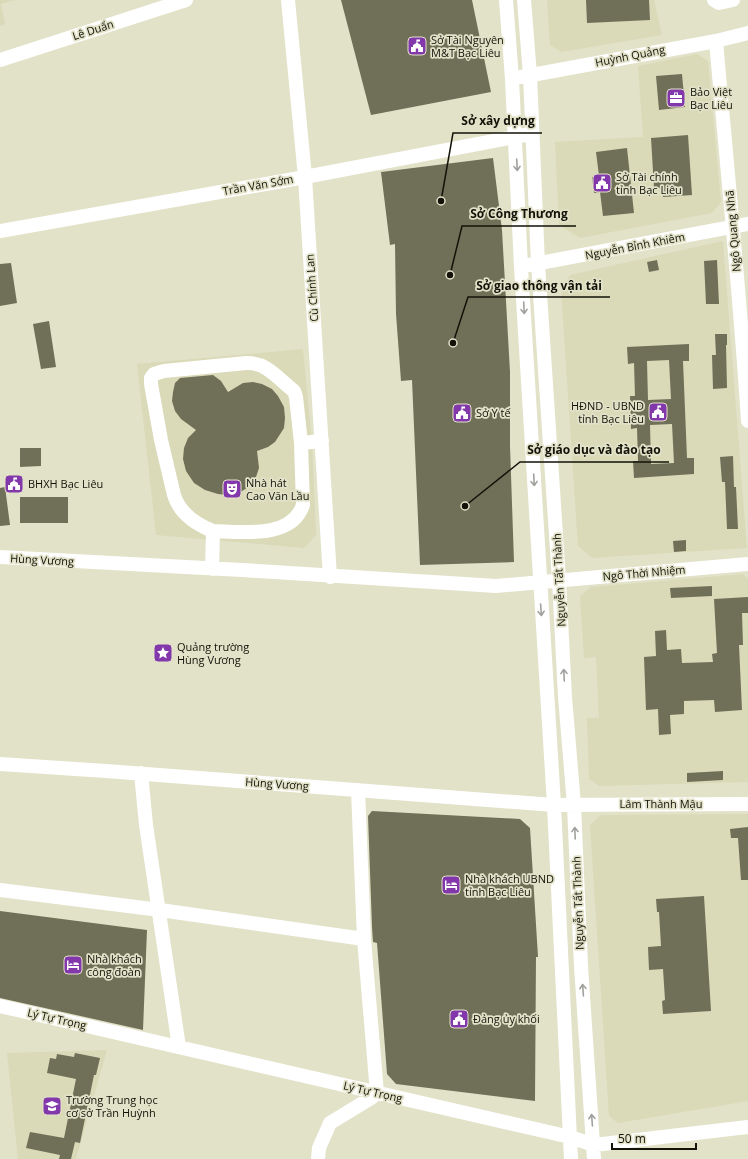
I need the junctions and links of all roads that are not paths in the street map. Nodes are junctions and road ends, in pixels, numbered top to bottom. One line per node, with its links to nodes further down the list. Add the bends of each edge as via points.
1 (186, 0): 9 (street, Lê Duẩn)
2 (288, 0): 14 (street, Cù Chính Lan)
3 (506, 0): 11 (street, Nguyễn Tất Thành)
4 (524, 0): 10 (street, Nguyễn Tất Thành)
5 (714, 0): 6 (street, via 719,3)
6 (733, 0)
7 (748, 33): 8 (street, Huỳnh Quảng)
8 (716, 41): 10 (street, Huỳnh Quảng); 16 (street, Ngô Quang Nhã)
9 (0, 60)
10 (530, 75): 11 (street, Huỳnh Quảng); 12 (street, Nguyễn Tất Thành)
11 (512, 78): 13 (street, Nguyễn Tất Thành)
12 (532, 134): 13 (street, Trần Văn Sớm); 18 (street, Nguyễn Tất Thành)
13 (515, 136): 14 (street, Trần Văn Sớm); 19 (street, Nguyễn Tất Thành, one-way to 19)
14 (305, 177): 17 (street, Trần Văn Sớm); 24 (street, Cù Chính Lan)
15 (748, 224): 16 (street, Nguyễn Bỉnh Khiêm)
16 (732, 227): 18 (street, Nguyễn Bỉnh Khiêm); 20 (street, Ngô Quang Nhã)
17 (0, 230)
18 (538, 264): 19 (street, Nguyễn Bỉnh Khiêm); 22 (street, Nguyễn Tất Thành)
19 (521, 267): 23 (street, Nguyễn Tất Thành, one-way to 23)
20 (745, 317): 21 (street, Ngô Quang Nhã)
21 (748, 421)
22 (549, 429): 23 (street); 31 (street, Nguyễn Tất Thành)
23 (531, 430): 32 (street, Nguyễn Tất Thành, one-way to 32)
24 (322, 442): 25 (street); 30 (street, Cù Chính Lan)
25 (301, 443): 26 (street, via 303,505 296,519 276,529); 26 (street, via 296,396 264,366 246,363 164,370 154,374 151,378 153,402 178,505 194,521)
26 (213, 531): 29 (street)
27 (0, 557): 29 (street, Hùng Vương)
28 (748, 564): 31 (street, Ngô Thời Nhiệm)
29 (212, 569): 30 (street, Hùng Vương)
30 (330, 577): 32 (street, Hùng Vương, via 496,586)
31 (559, 580): 32 (street, Ngô Thời Nhiệm); 33 (street, Nguyễn Tất Thành, one-way to 31)
32 (540, 582): 34 (street, Nguyễn Tất Thành, one-way to 34)
33 (565, 697): 34 (street); 40 (street, Nguyễn Tất Thành)
34 (547, 698): 39 (street, Nguyễn Tất Thành)
35 (0, 764): 36 (street, Hùng Vương)
36 (141, 773): 37 (street, Hùng Vương); 42 (street, via 146,825)
37 (358, 790): 39 (street, Hùng Vương); 43 (street)
38 (748, 804): 40 (street, Lâm Thành Mậu)
39 (554, 805): 40 (street, Lâm Thành Mậu); 45 (street, Nguyễn Tất Thành)
40 (574, 805): 44 (street, Nguyễn Tất Thành, one-way to 40)
41 (0, 890): 42 (street)
42 (160, 910): 43 (street); 47 (street)
43 (364, 939): 48 (street)
44 (581, 966): 45 (street); 51 (street, Nguyễn Tất Thành, one-way to 44)
45 (563, 967): 50 (street, Nguyễn Tất Thành)
46 (0, 1006): 47 (street, Lý Tự Trọng)
47 (179, 1047): 48 (street, Lý Tự Trọng)
48 (377, 1093): 50 (street, Lý Tự Trọng); 52 (street, via 330,1123 319,1148)
49 (748, 1127): 51 (street, Lý Tự Trọng)
50 (570, 1137): 51 (street, Lý Tự Trọng); 53 (street, Nguyễn Tất Thành)
51 (594, 1152)
52 (318, 1159)
53 (571, 1159)

